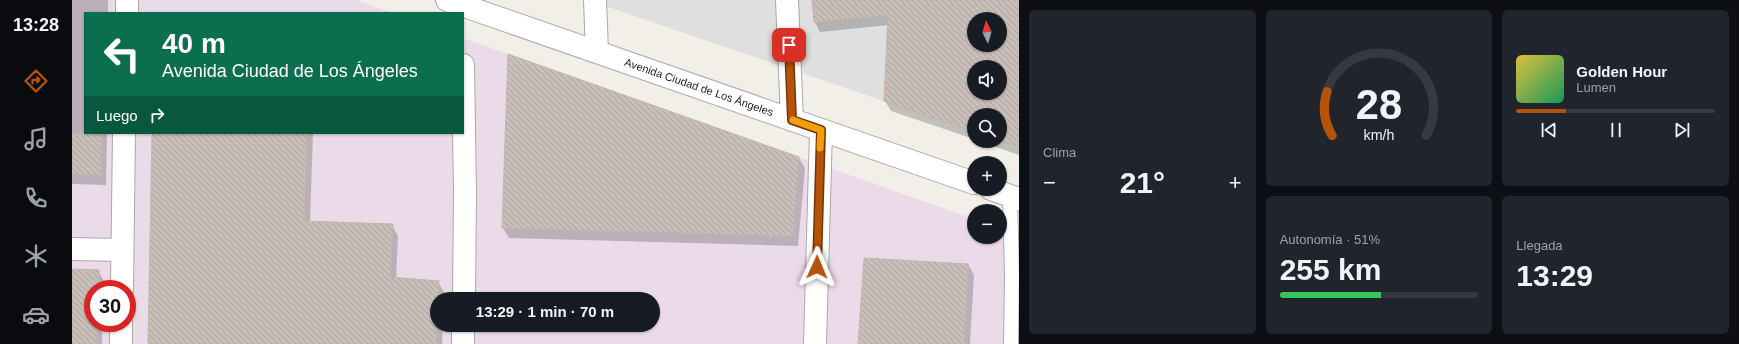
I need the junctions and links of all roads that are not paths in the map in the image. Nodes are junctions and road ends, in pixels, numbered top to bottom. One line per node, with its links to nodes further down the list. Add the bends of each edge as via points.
1 (127, 0): 5 (street)
2 (595, 0): 6 (street)
3 (787, 0): 7 (street)
4 (452, 4): 6 (street, Avenida Ciudad de Los Ángeles)
5 (127, 12)
6 (597, 52): 7 (street, Avenida Ciudad de Los Ángeles)
7 (792, 120): 9 (street, Avenida Ciudad de Los Ángeles)
8 (464, 126): 16 (street)
9 (821, 130): 11 (street, Avenida Ciudad de Los Ángeles); 21 (street)
10 (124, 134): 14 (street)
11 (967, 181)
12 (1006, 196): 22 (lane, via 1012,275)
13 (72, 250): 14 (street)
14 (122, 250): 15 (street)
15 (122, 280)
16 (464, 292)
17 (121, 332): 19 (street)
18 (463, 332): 20 (street)
19 (121, 344)
20 (463, 344)
21 (816, 344)
22 (1011, 344)

